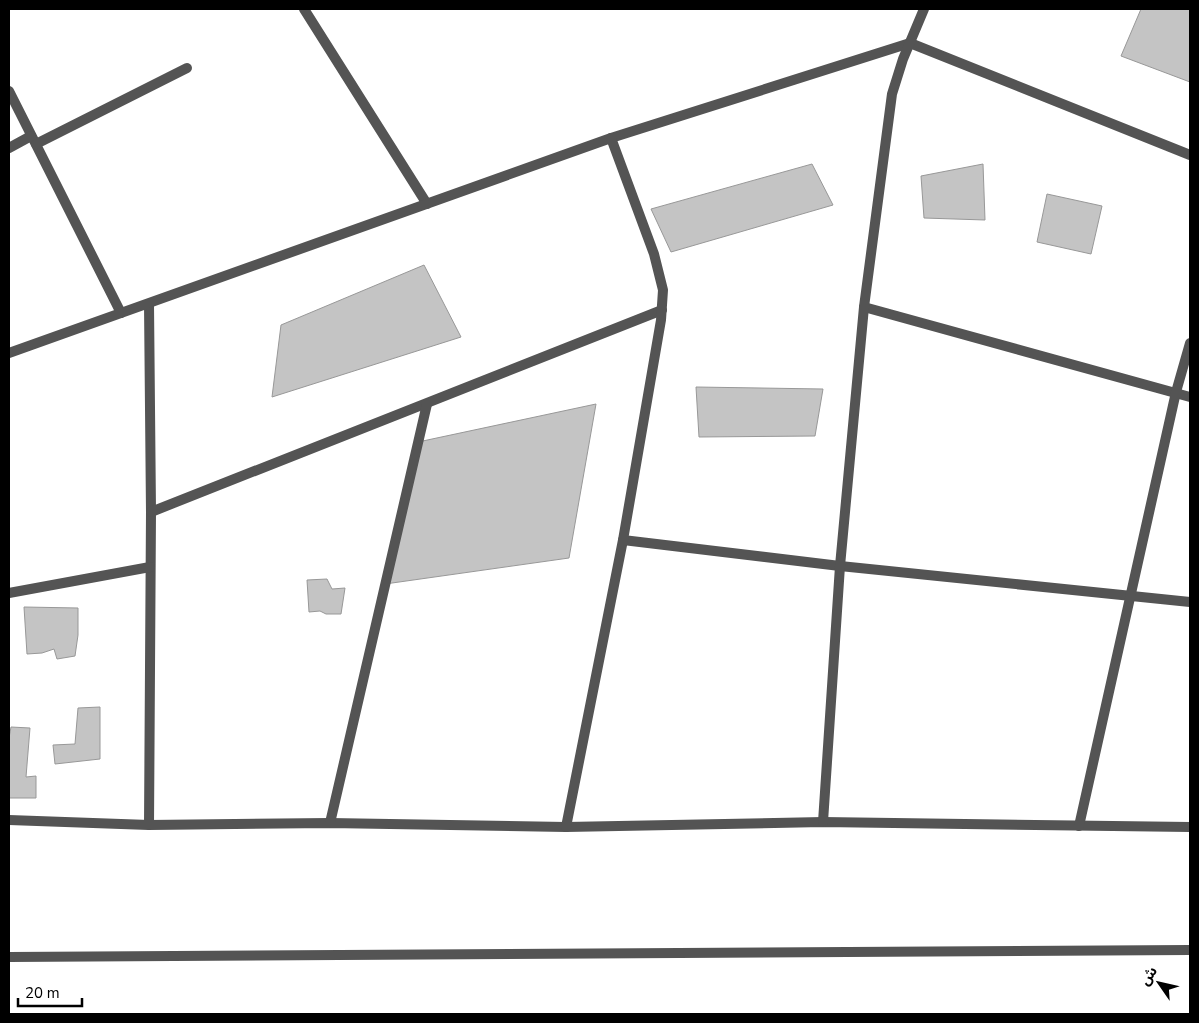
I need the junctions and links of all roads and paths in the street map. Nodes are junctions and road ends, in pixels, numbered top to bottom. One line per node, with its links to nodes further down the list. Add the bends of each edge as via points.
1 (304, 9): 10 (street)
2 (924, 9): 3 (street)
3 (910, 42): 6 (street); 9 (street); 12 (street, via 890,104)
4 (187, 68): 7 (street)
5 (9, 91): 7 (street)
6 (611, 138): 10 (street); 13 (street, via 654,254 663,290)
7 (33, 140): 8 (street); 14 (street)
8 (9, 148)
9 (1190, 155)
10 (427, 204): 11 (street)
11 (148, 304): 14 (street); 20 (street)
12 (864, 307): 17 (street); 22 (street)
13 (662, 310): 19 (street); 21 (street)
14 (121, 313): 16 (street)
15 (1190, 342): 17 (street)
16 (9, 353)
17 (1176, 392): 18 (street); 25 (street)
18 (1190, 397)
19 (427, 404): 20 (street); 29 (street)
20 (150, 512): 23 (street)
21 (623, 540): 22 (street); 32 (street)
22 (840, 566): 25 (street); 28 (street)
23 (150, 567): 24 (street); 30 (street)
24 (9, 593)
25 (1131, 596): 26 (street); 31 (street)
26 (1190, 602)
27 (9, 820): 30 (street)
28 (823, 822): 31 (street); 32 (street)
29 (330, 823): 30 (street); 32 (street)
30 (149, 824)
31 (1079, 826): 33 (street)
32 (566, 827)
33 (1190, 827)
34 (1190, 950): 35 (street)
35 (9, 957)

